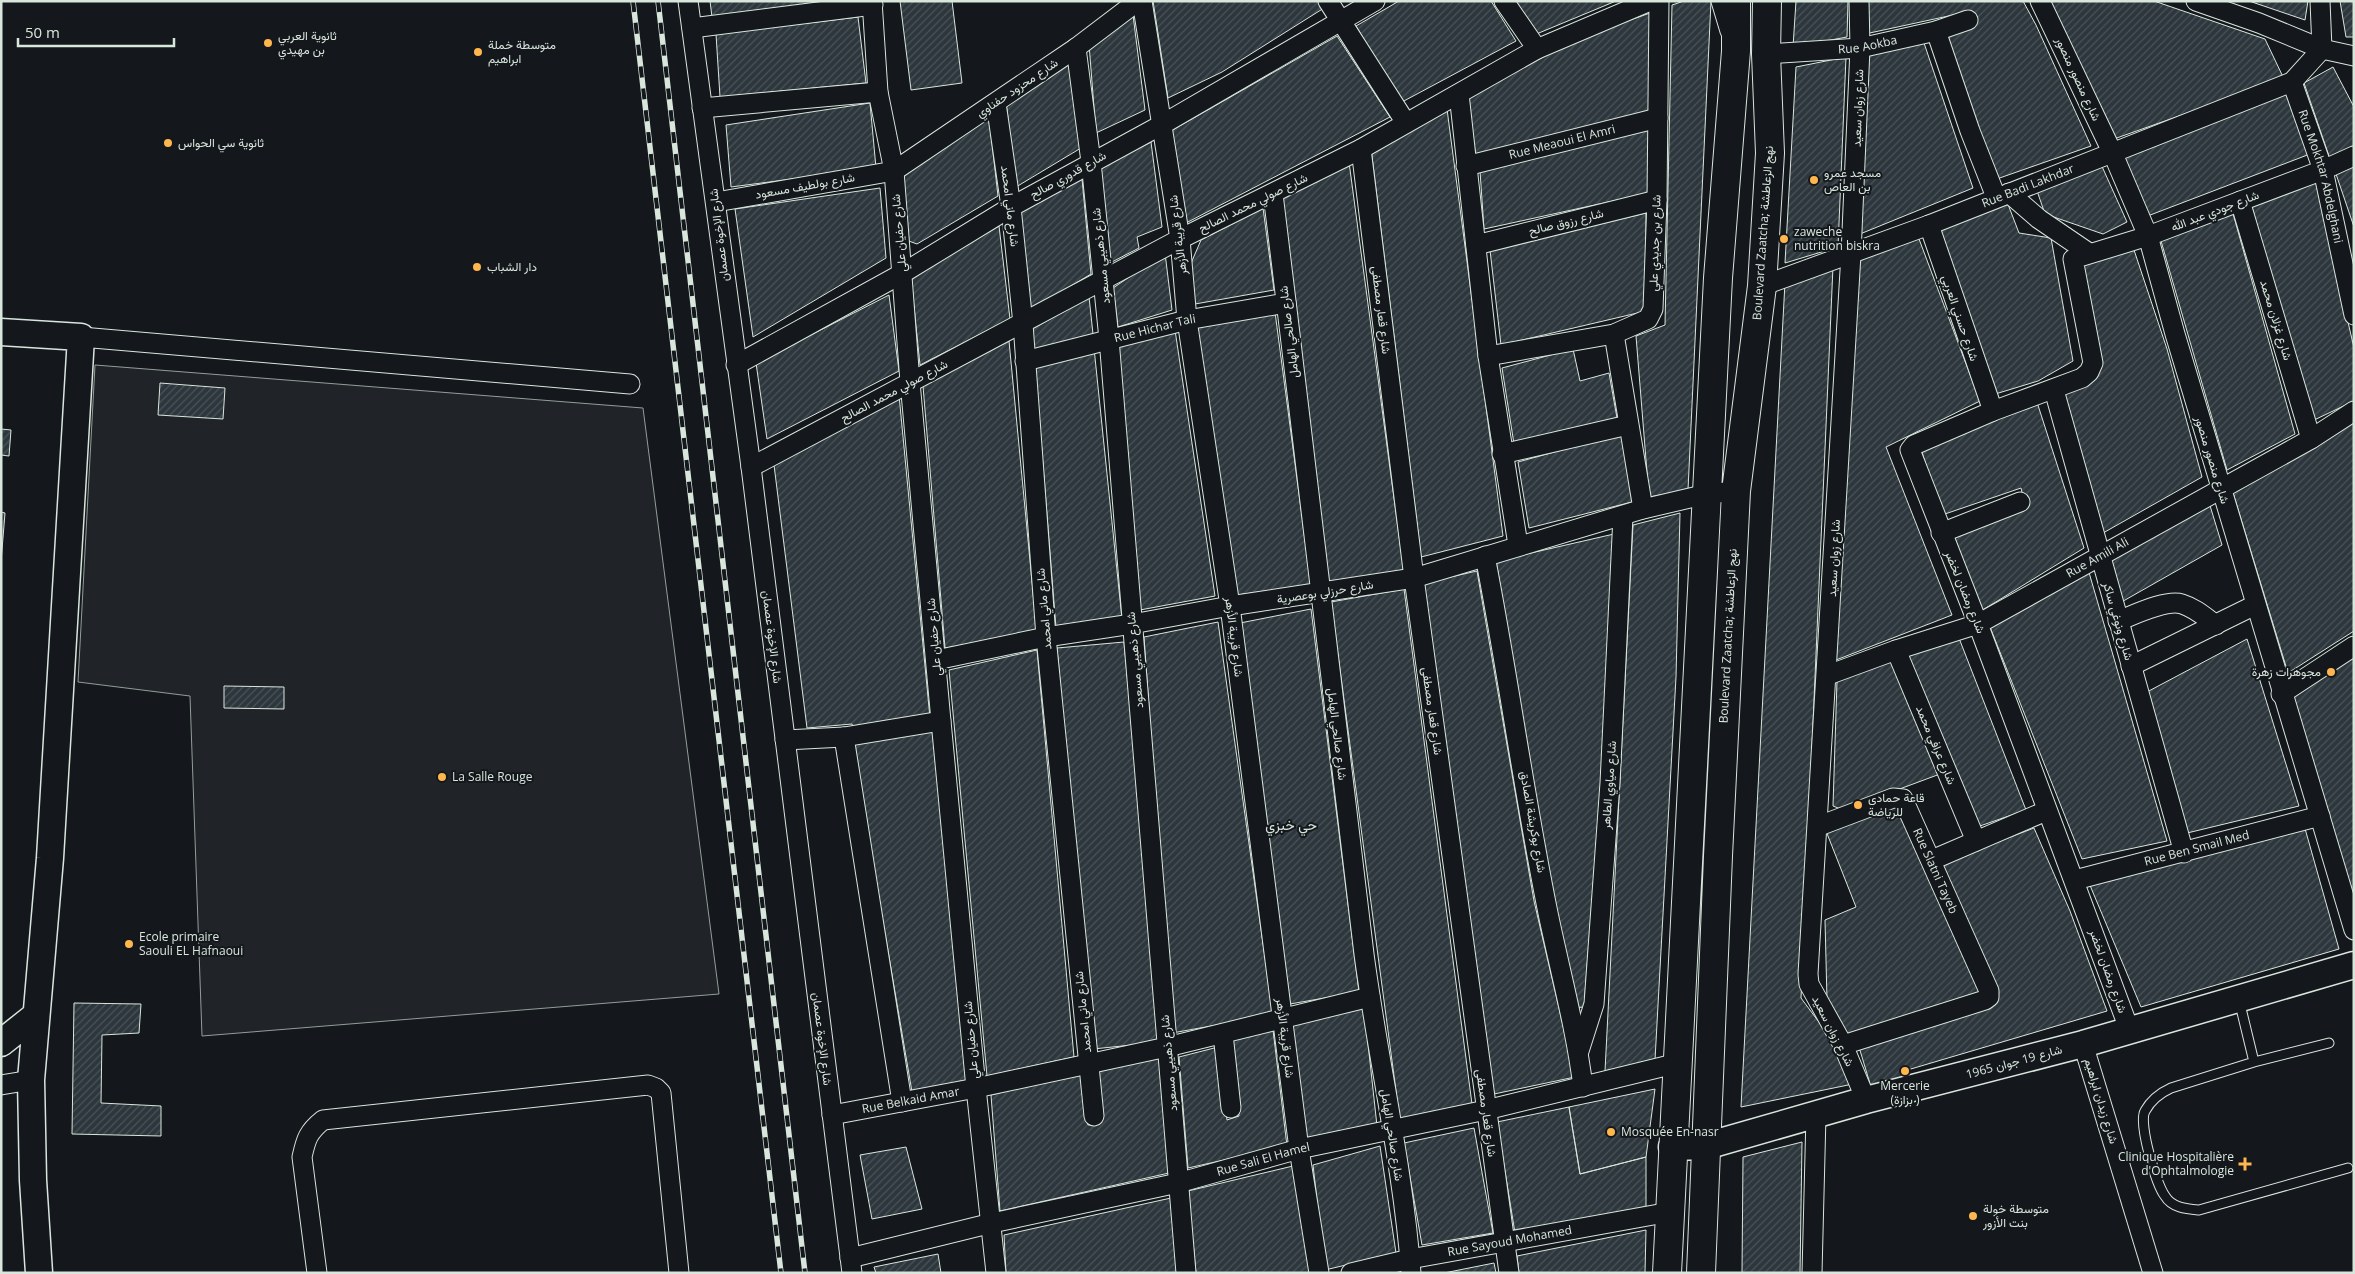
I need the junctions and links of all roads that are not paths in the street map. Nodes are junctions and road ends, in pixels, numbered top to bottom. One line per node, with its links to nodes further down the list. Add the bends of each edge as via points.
1 (688, 1): 19 (street, شارع الإخوة عصمان)
2 (1138, 1): 21 (street, شارع محزود حفناوي)
3 (1142, 1): 35 (street, شارع قريبة الأزهر)
4 (1328, 1): 18 (street)
5 (1375, 1): 18 (street, شارع قدوري صالح)
6 (1504, 1): 24 (street)
7 (1650, 1): 24 (street, شارع صولي محمد الصالح)
8 (1659, 1): 33 (street, شارع بن جديدي علي)
9 (1721, 1): 25 (street)
10 (1736, 1): 25 (main road)
11 (1767, 1): 26 (main road, Boulevard Zaatcha; نهج الزعاطشة)
12 (1859, 1): 22 (street, شارع زوان سعيد)
13 (2040, 1): 37 (street, شارع منصور منصور)
14 (2196, 1): 23 (street)
15 (2320, 1): 23 (street)
16 (872, 3): 19 (street); 29 (street, شارع حفيان علي)
17 (1968, 20): 20 (street, Rue Aokba)
18 (1340, 22): 34 (street); 35 (street, شارع قدوري صالح)
19 (692, 28): 32 (street, شارع الإخوة عصمان)
20 (1936, 31): 22 (street, Rue Aokba); 44 (street, via 1970,131)
21 (1076, 48): 31 (street, شارع محزود حفناوي); 39 (street, شارع ذهيبي مسعود)
22 (1860, 48): 26 (street, Rue Aokba); 53 (street, شارع زوان سعيد)
23 (2322, 49): 27 (street); 28 (street)
24 (1537, 50): 30 (street, شارع صولي محمد الصالح)
25 (1736, 51): 80 (main road, via 1718,278)
26 (1766, 54): 57 (main road, Boulevard Zaatcha; نهج الزعاطشة, via 1770,153)
27 (2354, 56)
28 (2292, 82): 37 (street, Rue Badi Lakhdar); 41 (street, Rue Mokhtar Abdelghani)
29 (878, 92): 32 (street); 42 (street, شارع حفيان علي)
30 (1459, 94): 34 (street, شارع صولي محمد الصالح); 40 (street)
31 (996, 103): 42 (street, شارع محزود حفناوي); 48 (street, شارع ماني امحمد)
32 (702, 108): 47 (street, شارع الإخوة عصمان)
33 (1658, 118): 40 (street, Rue Meaoui El Amri); 45 (street, شارع بن جديدي علي)
34 (1406, 123): 36 (street, شارع صولي محمد الصالح)
35 (1163, 124): 39 (street, شارع قدوري صالح); 51 (street, شارع قريبة الأزهر)
36 (1361, 149): 43 (street, شارع صولي محمد الصالح); 88 (street, شارع قعار مصطفى)
37 (2113, 154): 44 (street, Rue Badi Lakhdar); 50 (street, شارع منصور منصور)
38 (2354, 156): 41 (street, شارع جودي عبد الله)
39 (1091, 162): 48 (street, شارع قدوري صالح); 56 (street, شارع ذهيبي مسعود)
40 (1466, 166): 52 (street)
41 (2323, 170): 46 (street, شارع جودي عبد الله); 59 (street, Rue Mokhtar Abdelghani)
42 (894, 171): 47 (street, شارع بولطيف مسعود); 55 (street, شارع حفيان علي)
43 (1273, 194): 51 (street, شارع صولي محمد الصالح); 58 (street, شارع صالحي الهامل)
44 (2002, 195): 49 (street, Rue Badi Lakhdar); 54 (street, via 2047,224)
45 (1657, 200): 52 (street, شارع رزوق صالح); 63 (street, شارع بن جديدي علي, via 1653,308 1648,320)
46 (2240, 201): 50 (street, شارع جودي عبد الله); 75 (street, شارع غزلان محمد)
47 (716, 202): 68 (street, شارع الإخوة عصمان)
48 (1011, 207): 55 (street, شارع قدوري صالح); 61 (street, شارع ماني امحمد)
49 (1929, 225): 53 (street, Rue Badi Lakhdar); 72 (street, شارع حسني العربي)
50 (2148, 236): 54 (street, شارع جودي عبد الله); 78 (street, شارع منصور منصور)
51 (1180, 239): 56 (street, شارع صولي محمد الصالح); 60 (street, شارع قريبة الأزهر)
52 (1476, 244): 66 (street)
53 (1851, 254): 57 (street, Rue Badi Lakhdar); 101 (street, شارع زوان سعيد)
54 (2081, 256): 71 (street, شارع رمضان لخضر, via 2093,363 2082,378)
55 (903, 273): 68 (street, شارع قدوري صالح); 69 (street, شارع حفيان علي)
56 (1103, 280): 61 (street, شارع صولي محمد الصالح); 65 (street, شارع ذهيبي مسعود)
57 (1762, 286): 79 (main road, Boulevard Zaatcha; نهج الزعاطشة)
58 (1286, 303): 60 (street, Rue Hichar Tali); 89 (street, شارع صالحي الهامل)
59 (2354, 316)
60 (1187, 320): 65 (street, Rue Hichar Tali); 91 (street, شارع قريبة الأزهر)
61 (1023, 324): 67 (street, شارع ماني امحمد); 69 (street, شارع صولي محمد الصالح)
62 (1, 332): 64 (street)
63 (1614, 334): 66 (street, شارع بن جديدي علي); 74 (street)
64 (81, 337): 70 (street); 117 (street, via 50,858)
65 (1109, 339): 67 (street, Rue Hichar Tali); 93 (street, شارع ذهيبي مسعود)
66 (1488, 356): 76 (street)
67 (1025, 361): 96 (street, شارع ماني امحمد)
68 (736, 365): 77 (street, شارع الإخوة عصمان)
69 (910, 382): 77 (street, شارع صولي محمد الصالح); 99 (street, شارع حفيان علي)
70 (630, 384)
71 (2054, 390): 72 (street, شارع رمضان لخضر); 87 (street, شارع ونوغي ساكر)
72 (1993, 411): 84 (street, شارع رمضان لخضر, via 1911,446)
73 (2354, 411): 75 (street, Rue Amili Ali)
74 (1628, 425): 76 (street); 82 (street)
75 (2311, 438): 78 (street, Rue Amili Ali)
76 (1502, 454): 85 (street)
77 (751, 467): 105 (street, شارع الإخوة عصمان)
78 (2221, 489): 87 (street, Rue Amili Ali); 90 (street, شارع منصور منصور)
79 (1736, 491): 80 (street, شارع حرزلي بوعصرية); 142 (main road, Boulevard Zaatcha; نهج الزعاطشة)
80 (1707, 494): 82 (street, شارع حرزلي بوعصرية); 128 (main road)
81 (2020, 502): 84 (street)
82 (1643, 509): 83 (street, شارع حرزلي بوعصرية)
83 (1623, 516): 85 (street, شارع حرزلي بوعصرية); 126 (street, شارع مياوي الطاهر, via 1610,783 1594,1004)
84 (1941, 533): 94 (street, شارع رمضان لخضر)
85 (1518, 545): 86 (street, شارع حرزلي بوعصرية)
86 (1485, 556): 88 (street, شارع حرزلي بوعصرية); 126 (street, شارع بوكريشة الصادق, via 1548,913)
87 (2100, 558): 92 (street, شارع ونوغي ساكر); 94 (street, Rue Amili Ali)
88 (1414, 578): 89 (street, شارع حرزلي بوعصرية); 137 (street, شارع قعار مصطفى)
89 (1319, 593): 91 (street, شارع حرزلي بوعصرية); 115 (street, شارع صالحي الهامل)
90 (2255, 605): 95 (street); 102 (street, شارع منصور منصور)
91 (1230, 606): 93 (street, شارع حرزلي بوعصرية); 118 (street, شارع قريبة الأزهر)
92 (2118, 621): 95 (street, via 2166,604 2180,603); 100 (street, شارع ونوغي ساكر)
93 (1132, 624): 96 (street, شارع حرزلي بوعصرية); 125 (street, شارع ذهيبي مسعود)
94 (1978, 624): 98 (street, Rue Amili Ali); 106 (street, شارع رمضان لخضر)
95 (2216, 624): 100 (street)
96 (1046, 637): 99 (street, شارع حرزلي بوعصرية); 129 (street, شارع ماني امحمد)
97 (2354, 646): 102 (street)
98 (1896, 650): 101 (street, Rue Amili Ali); 109 (street, شارع عرافي محمد)
99 (936, 660): 103 (street, شارع حفيان علي)
100 (2131, 666): 110 (street, شارع ونوغي ساكر)
101 (1828, 675): 108 (street, شارع زوان سعيد)
102 (2281, 694): 107 (street, شارع منصور منصور)
103 (941, 722): 104 (street); 132 (street, شارع حفيان علي)
104 (844, 737): 105 (street); 135 (street)
105 (785, 740): 138 (street, شارع الإخوة عصمان)
106 (2046, 810): 109 (street); 112 (street, شارع رمضان لخضر)
107 (2320, 816): 110 (street, Rue Ben Smail Med); 113 (street, شارع منصور منصور)
108 (1819, 826): 111 (street, Rue Slatni Tayeb, via 1899,797 1903,799); 124 (street, شارع زوان سعيد, via 1809,984)
109 (1976, 841): 111 (street)
110 (2184, 853): 112 (street, Rue Ben Smail Med)
111 (1932, 860): 124 (street, Rue Slatni Tayeb, via 1989,996 1985,1000)
112 (2075, 880): 119 (street, شارع رمضان لخضر)
113 (2354, 930)
114 (2354, 965): 116 (street, شارع 19 جوان 1965)
115 (1370, 997): 118 (street, Rue Belkaid Amar); 141 (street, شارع صالحي الهامل)
116 (2238, 998): 119 (street, شارع 19 جوان 1965); 127 (lane)
117 (35, 1016): 121 (street); 130 (street)
118 (1282, 1018): 120 (street, Rue Belkaid Amar); 144 (street, شارع قريبة الأزهر)
119 (2129, 1029): 123 (street, شارع 19 جوان 1965)
120 (1223, 1034): 125 (street, Rue Belkaid Amar); 136 (street)
121 (1, 1043)
122 (2330, 1043): 127 (lane)
123 (2083, 1044): 134 (street, شارع 19 جوان 1965); 163 (street, شارع زيدان ابراهيم)
124 (1843, 1045): 134 (street, شارع زوان سعيد)
125 (1168, 1047): 129 (street, Rue Belkaid Amar); 146 (street, شارع ذهيبي مسعود)
126 (1579, 1051): 133 (street, شارع بوكريشة الصادق)
127 (2254, 1062): 145 (lane, via 2171,1088 2158,1094 2144,1112 2144,1135 2165,1197 2179,1208 2199,1210)
128 (1678, 1063): 133 (street, Rue Sali El Hamel); 143 (main road)
129 (1088, 1064): 132 (street, Rue Belkaid Amar); 140 (street, شارع ماني امحمد)
130 (31, 1080): 131 (street); 152 (street)
131 (1, 1085)
132 (976, 1088): 135 (street, Rue Belkaid Amar); 148 (street, شارع حفيان علي)
133 (1583, 1088): 137 (street, Rue Sali El Hamel)
134 (1866, 1100): 139 (street, شارع 19 جوان 1965)
135 (902, 1102): 138 (street, Rue Belkaid Amar)
136 (1231, 1108)
137 (1486, 1110): 141 (street, Rue Sali El Hamel); 149 (street, شارع قعار مصطفى)
138 (832, 1115): 150 (street, شارع الإخوة عصمان)
139 (1816, 1115): 142 (street, شارع 19 جوان 1965); 162 (street)
140 (1094, 1116)
141 (1392, 1130): 144 (street, Rue Sali El Hamel); 151 (street, شارع صالحي الهامل)
142 (1706, 1146): 143 (street, شارع 19 جوان 1965); 161 (main road, Boulevard Zaatcha; نهج الزعاطشة)
143 (1672, 1147): 147 (main road)
144 (1299, 1149): 146 (street, Rue Sali El Hamel); 157 (street, شارع قريبة الأزهر)
145 (2348, 1168)
146 (1178, 1183): 148 (street, Rue Sali El Hamel); 156 (street, شارع ذهيبي مسعود)
147 (1670, 1212): 149 (street, Rue Sayoud Mohamed); 160 (main road)
148 (992, 1223): 150 (street, Rue Sali El Hamel); 155 (street, شارع حفيان علي)
149 (1504, 1241): 151 (street, Rue Sayoud Mohamed); 159 (street, شارع قعار مصطفى)
150 (851, 1265)
151 (1410, 1266): 158 (street, Rue Sayoud Mohamed)
152 (39, 1273)
153 (317, 1273): 154 (street, via 302,1157 312,1129 323,1120 648,1085 661,1093)
154 (679, 1273)
155 (996, 1273)
156 (1186, 1273)
157 (1319, 1273)
158 (1351, 1273)
159 (1508, 1273)
160 (1667, 1273)
161 (1701, 1273)
162 (1812, 1273)
163 (2153, 1273)

